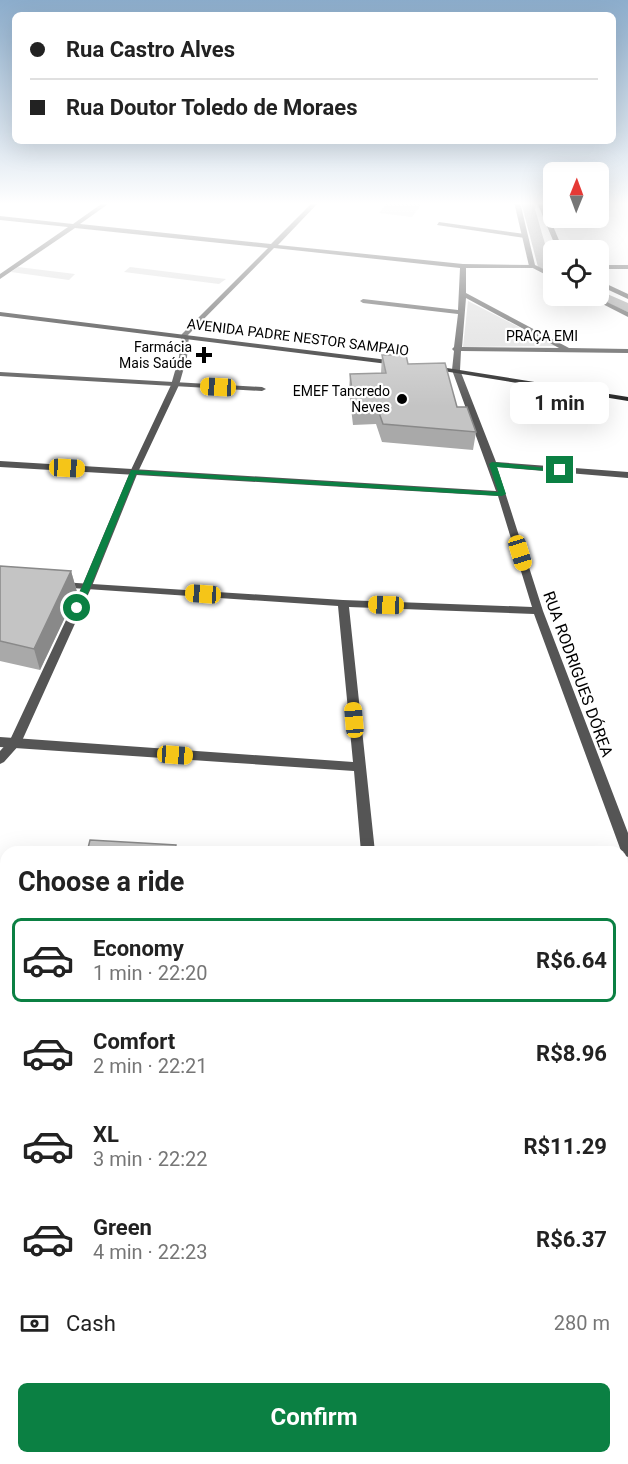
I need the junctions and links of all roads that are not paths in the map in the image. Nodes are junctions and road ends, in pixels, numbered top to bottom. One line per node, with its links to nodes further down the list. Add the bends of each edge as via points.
1 (248, 270): 11 (street)
2 (463, 270): 4 (street)
3 (609, 288): 5 (street)
4 (463, 294): 8 (street); 13 (street)
5 (628, 297)
6 (363, 301): 8 (street)
7 (609, 306): 10 (street)
8 (460, 312): 12 (street)
9 (0, 314): 11 (main road, AVENIDA PADRE NESTOR SAMPAIO)
10 (628, 315)
11 (185, 336): 15 (main road, AVENIDA PADRE NESTOR SAMPAIO); 19 (street)
12 (456, 349): 13 (street, PRAÇA EMI); 17 (street)
13 (567, 349): 14 (street, PRAÇA EMI)
14 (628, 351)
15 (409, 364)
16 (420, 366): 17 (main road, AVENIDA PADRE NESTOR SAMPAIO)
17 (456, 370): 21 (main road, AVENIDA PADRE NESTOR SAMPAIO); 23 (street, RUA RODRIGUES DÓREA)
18 (0, 374): 19 (street)
19 (175, 385): 20 (street); 24 (street)
20 (262, 389)
21 (628, 399)
22 (0, 464): 24 (street)
23 (492, 464): 25 (street); 26 (street, RUA RODRIGUES DÓREA)
24 (134, 472): 26 (street); 28 (street)
25 (628, 475)
26 (502, 494): 30 (street, RUA RODRIGUES DÓREA)
27 (54, 585): 28 (street)
28 (87, 586): 29 (street); 32 (street)
29 (343, 603): 30 (street); 34 (street)
30 (538, 611): 36 (street, RUA RODRIGUES DÓREA)
31 (0, 742): 32 (street)
32 (15, 743): 33 (street); 34 (street)
33 (0, 759)
34 (359, 767): 35 (street)
35 (368, 846)
36 (626, 846)

